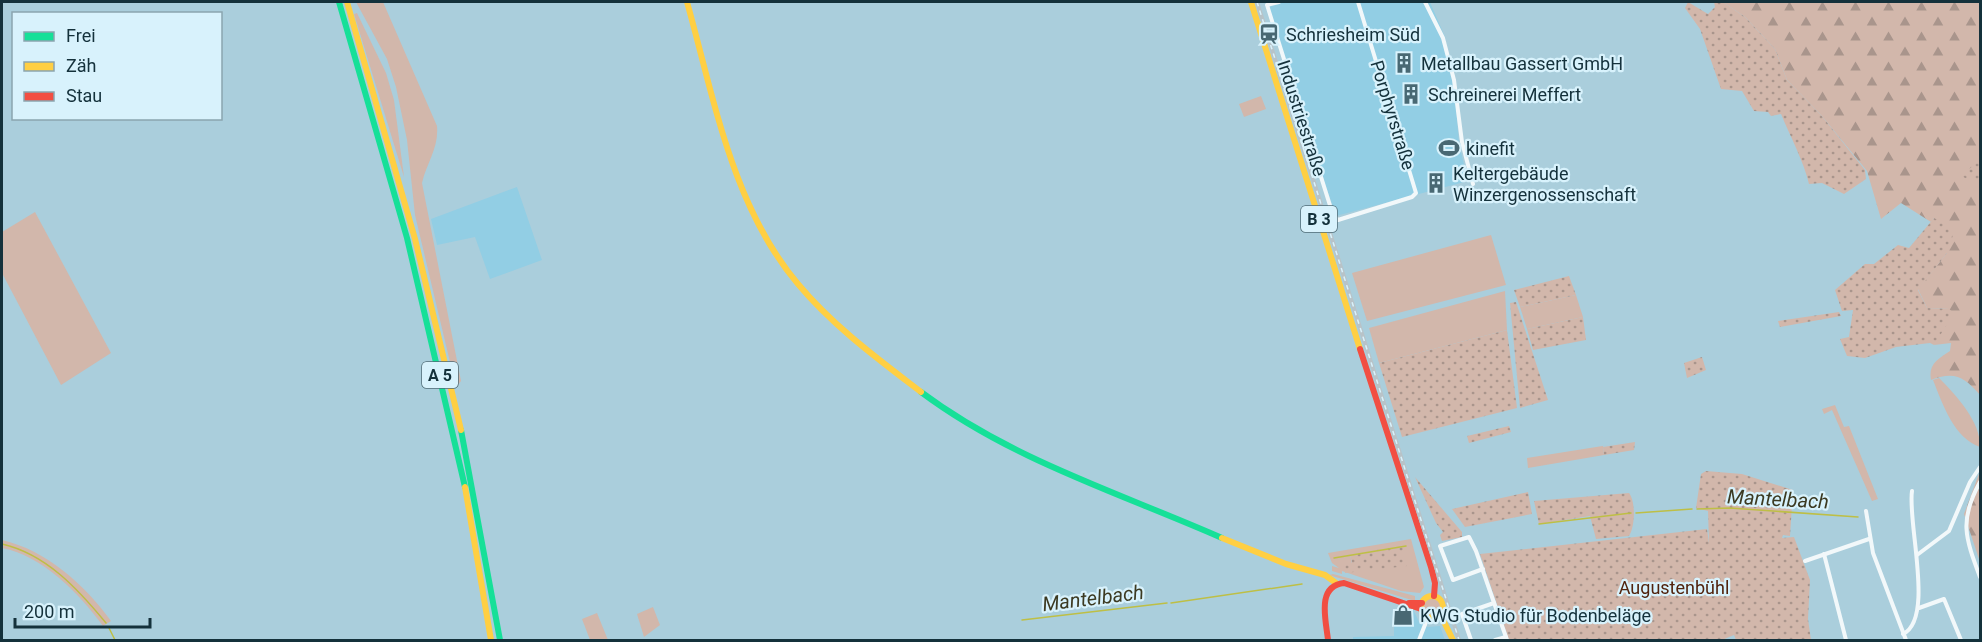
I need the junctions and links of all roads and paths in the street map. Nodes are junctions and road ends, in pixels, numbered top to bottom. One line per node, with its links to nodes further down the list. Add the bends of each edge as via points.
1 (339, 2): 31 (main road, A 5, via 422,296 465,485)
2 (348, 2): 32 (main road, A 5, via 438,324 473,484)
3 (687, 2): 19 (main road, via 750,208 799,286 830,318 913,386 996,441)
4 (1251, 2): 23 (main road, B 3, via 1431,567)
5 (1280, 2): 9 (street, Industriestraße, via 1267,5 1334,217 1342,220)
6 (1358, 2): 9 (street, Porphyrstraße)
7 (1425, 2): 8 (street, via 1443,38)
8 (1473, 184)
9 (1415, 195)
10 (1980, 467): 16 (street, via 1949,531)
11 (1980, 482): 20 (street, via 1965,514)
12 (1912, 491): 16 (street)
13 (1866, 511): 14 (street)
14 (1869, 540): 15 (street); 29 (street)
15 (1824, 554): 17 (street); 38 (street)
16 (1917, 555): 26 (street)
17 (1805, 561)
18 (1483, 569): 18 (street, via 1452,580 1440,546 1468,536); 24 (street)
19 (1318, 574): 21 (main road); 22 (main road)
20 (1980, 577)
21 (1337, 583): 22 (main road); 25 (main road)
22 (1328, 588): 33 (main road, via 1325,596)
23 (1434, 596): 25 (main road, via 1425,598); 27 (main road, B 3, via 1442,603)
24 (1494, 603): 30 (street); 36 (street, via 1462,614)
25 (1421, 606): 28 (main road)
26 (1918, 608): 29 (street, via 1915,622); 40 (street, via 1944,599)
27 (1440, 614): 28 (main road); 35 (main road, B 3)
28 (1428, 617): 34 (street)
29 (1904, 634): 39 (street)
30 (1507, 639): 37 (street)
31 (491, 640)
32 (500, 640)
33 (1329, 640)
34 (1419, 640)
35 (1453, 640)
36 (1471, 640)
37 (1496, 640)
38 (1846, 640)
39 (1906, 640)
40 (1961, 640)

